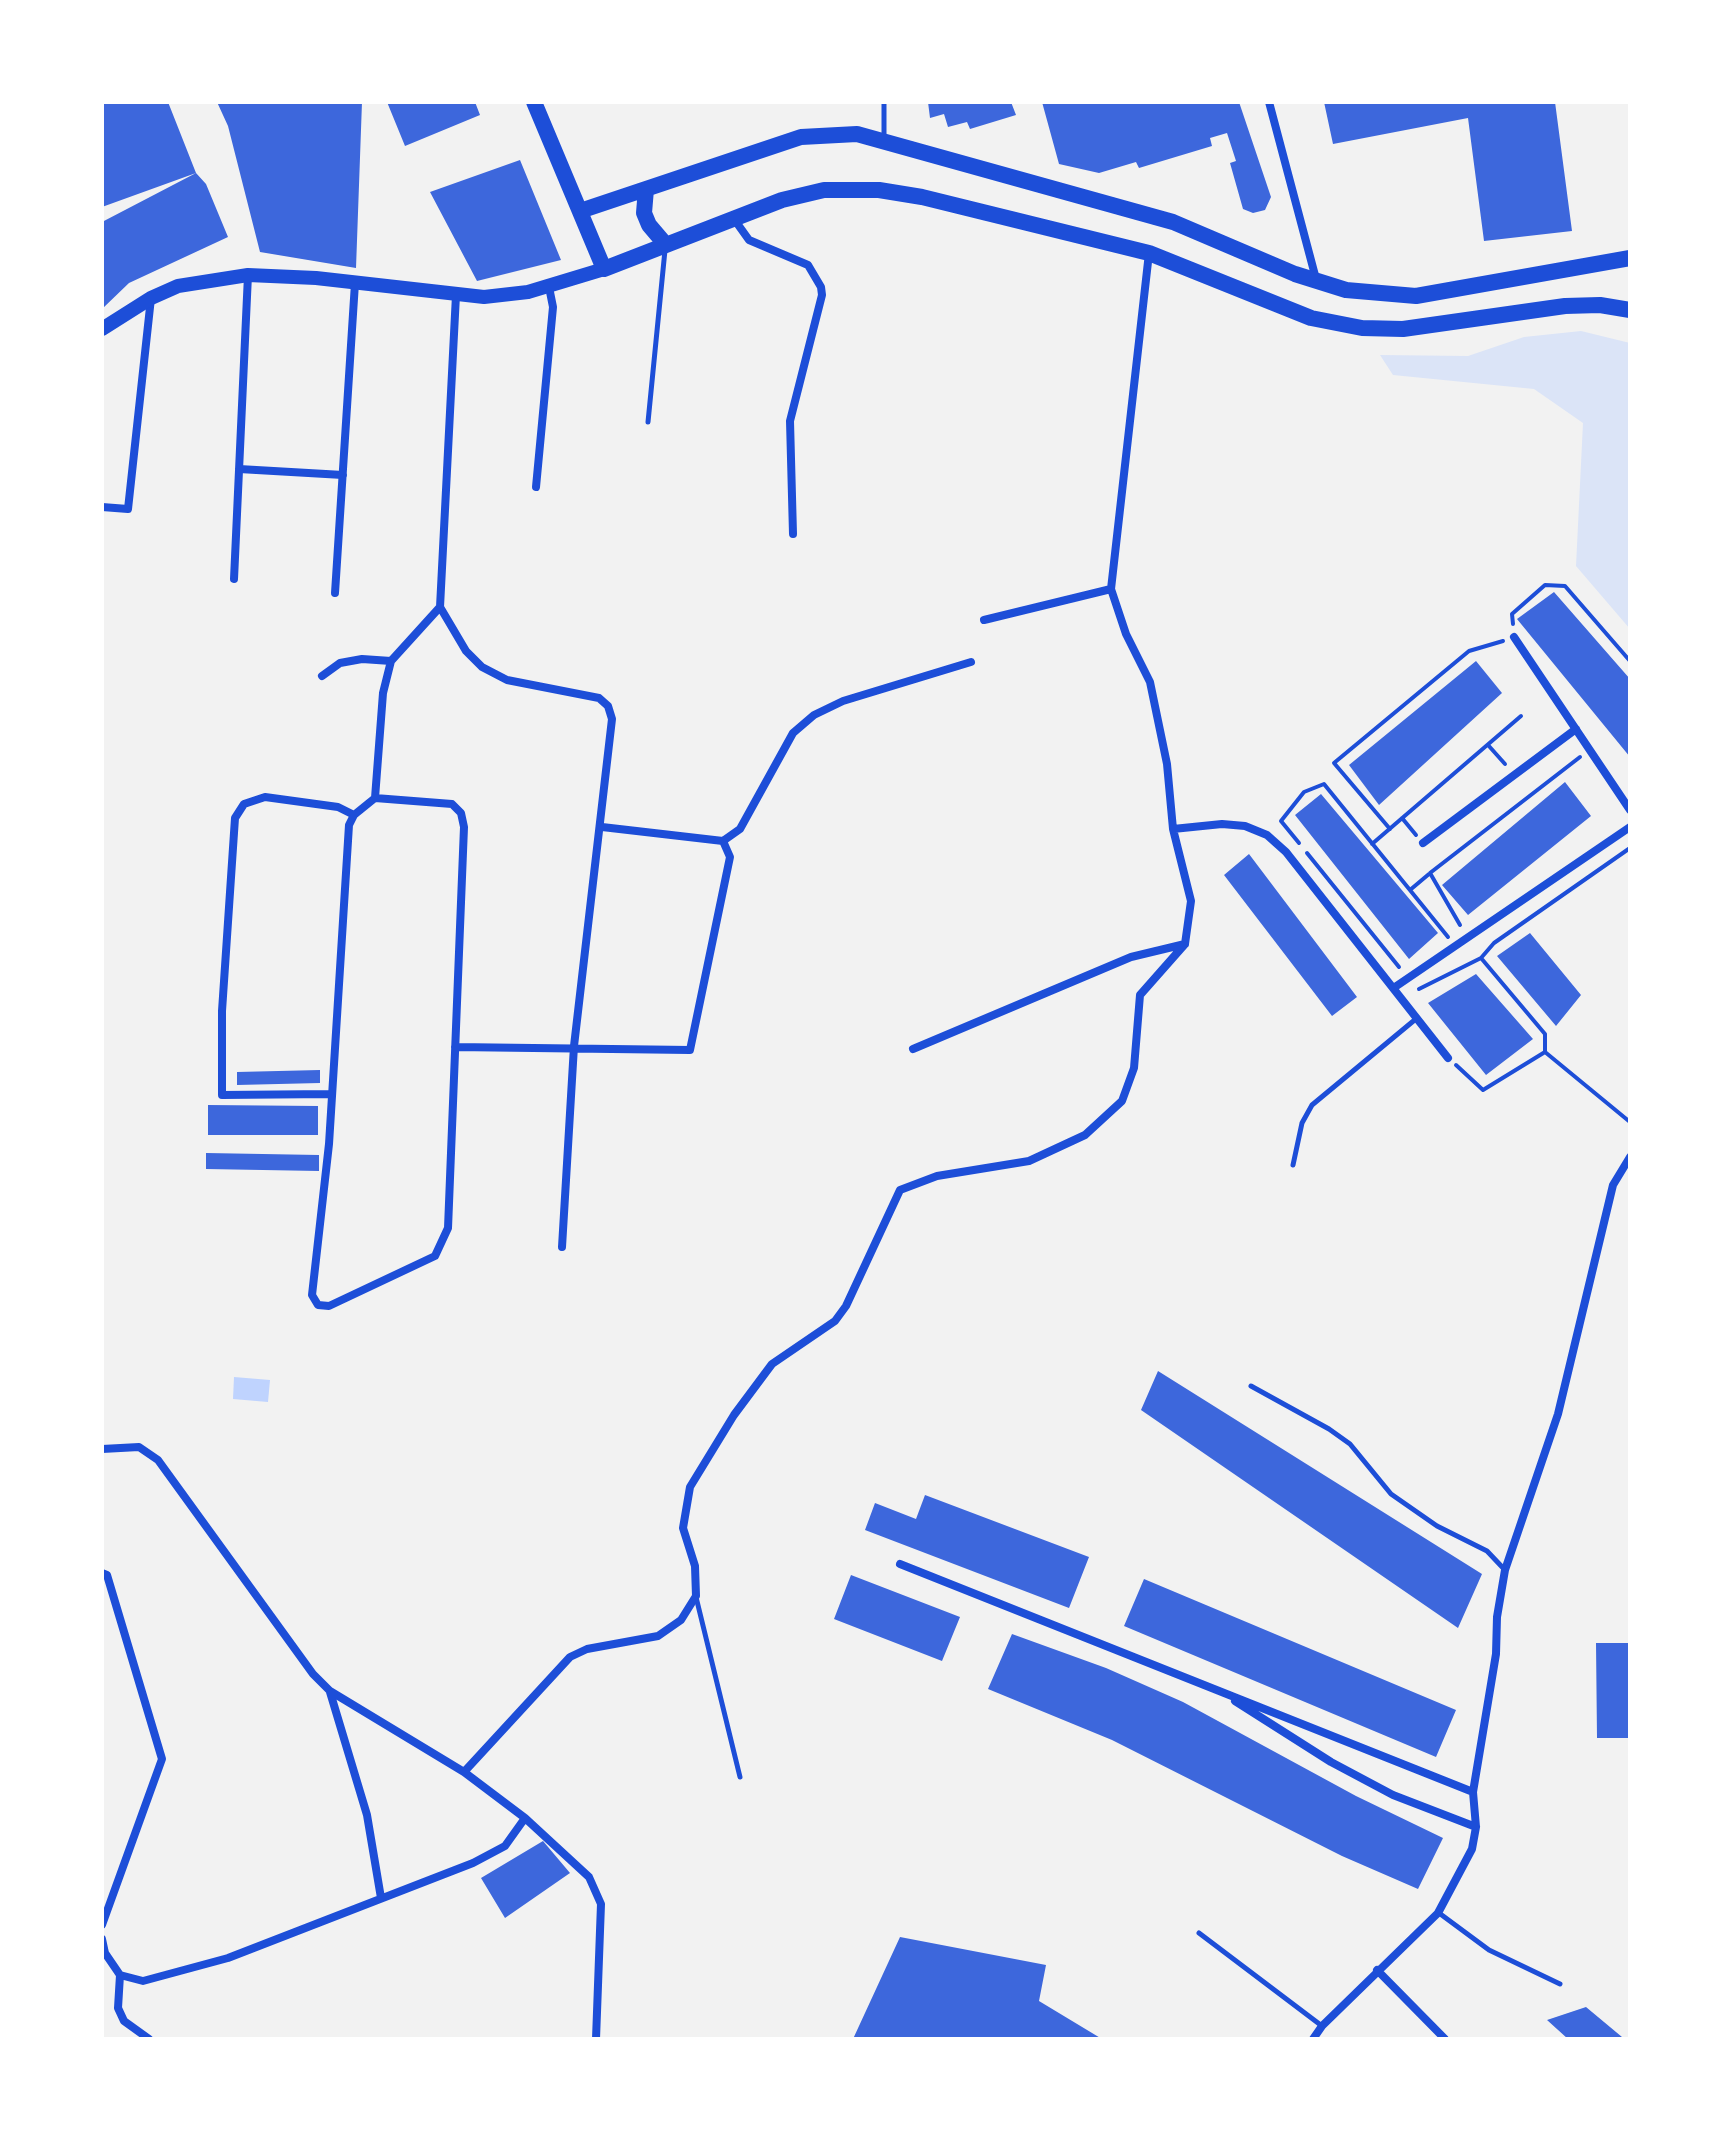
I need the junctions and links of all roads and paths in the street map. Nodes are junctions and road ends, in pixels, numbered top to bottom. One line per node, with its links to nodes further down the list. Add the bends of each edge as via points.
1 (534, 102): 6 (main road)
2 (884, 102): 4 (lane)
3 (1269, 102): 13 (street)
4 (884, 141): 5 (main road, via 857,134 801,137); 13 (main road, via 1173,222)
5 (646, 189): 6 (main road); 8 (main road, via 649,225)
6 (580, 211): 11 (main road)
7 (733, 219): 8 (main road); 9 (main road, via 824,190 879,190); 25 (street, via 749,240 808,265 821,287 790,421)
8 (666, 245): 11 (main road); 20 (lane)
9 (1149, 253): 18 (main road, via 1311,318 1362,328 1403,329 1565,306); 27 (street)
10 (1630, 258): 13 (main road, via 1416,296 1381,296)
11 (604, 269): 15 (main road)
12 (248, 275): 14 (main road); 17 (main road, via 178,286); 21 (street)
13 (1317, 282)
14 (355, 283): 16 (main road); 22 (street)
15 (549, 287): 16 (main road, via 502,296); 23 (street, via 553,307)
16 (456, 295): 29 (street)
17 (151, 298): 19 (main road); 24 (street, via 128,509)
18 (1630, 310)
19 (102, 329)
20 (648, 422)
21 (239, 469): 22 (street); 26 (street)
22 (343, 475): 28 (street)
23 (536, 487)
24 (102, 507)
25 (793, 534)
26 (234, 579)
27 (1111, 589): 30 (street); 47 (street, via 1150,682 1167,764)
28 (335, 593)
29 (440, 607): 32 (street); 45 (street, via 482,667 507,680 599,698 608,706 612,719)
30 (984, 620)
31 (1514, 637): 33 (path, via 1512,614 1545,585 1565,586); 37 (street); 48 (path, via 1469,651 1334,763)
32 (391, 661): 35 (street, via 340,663); 41 (street, via 383,693)
33 (1630, 661)
34 (971, 662): 49 (street, via 814,715 793,733 740,829)
35 (322, 676)
36 (1521, 716): 38 (path)
37 (1576, 729): 39 (street); 40 (street)
38 (1488, 745): 40 (path); 44 (path)
39 (1589, 750): 42 (street); 53 (path)
40 (1514, 775): 50 (street)
41 (375, 798): 43 (street); 64 (street, via 452,804 461,813)
42 (1630, 810)
43 (354, 815): 68 (street, via 349,825); 68 (street, via 338,807 265,797 244,804 235,818 222,1095)
44 (1402, 818): 48 (path); 50 (path)
45 (602, 827): 49 (street); 63 (street)
46 (1630, 827): 57 (street)
47 (1173, 829): 56 (street, via 1191,901); 60 (street, via 1222,824 1267,835)
48 (1390, 829): 51 (path)
49 (723, 841): 63 (street, via 730,857 690,1050)
50 (1423, 843)
51 (1372, 844): 54 (path); 59 (path, via 1324,784 1304,792 1281,821)
52 (1630, 848): 58 (path, via 1494,943)
53 (1430, 873): 54 (path); 55 (path)
54 (1410, 890): 57 (path)
55 (1454, 918)
56 (1185, 944): 65 (street, via 1131,957); 78 (street, via 1140,995 1134,1068 1122,1101 1085,1135 1029,1161 937,1176 900,1190 846,1306 835,1321 772,1364 690,1487 683,1528 695,1566)
57 (1455, 946): 59 (street)
58 (1481, 958): 61 (path); 66 (path, via 1545,1034)
59 (1408, 978): 60 (street)
60 (1395, 987): 61 (street)
61 (1403, 998): 62 (street)
62 (1417, 1017): 67 (street); 71 (lane, via 1312,1105 1302,1123)
63 (574, 1046): 64 (street); 72 (street)
64 (455, 1047): 68 (street, via 443,1245 435,1256 329,1306 318,1305 312,1295)
65 (913, 1049)
66 (1545, 1052): 67 (path, via 1483,1090); 69 (path)
67 (1448, 1058)
68 (331, 1094)
69 (1630, 1122)
70 (1630, 1157): 76 (street, via 1613,1185 1558,1414)
71 (1293, 1165)
72 (562, 1247)
73 (1251, 1386): 76 (lane, via 1340,1436 1391,1494 1437,1526 1487,1551)
74 (102, 1449): 80 (street, via 139,1447 158,1460)
75 (900, 1564): 79 (street)
76 (1505, 1570): 83 (street)
77 (102, 1573): 88 (street, via 107,1575 162,1759)
78 (696, 1596): 81 (street, via 681,1620 658,1636 570,1657); 82 (lane)
79 (1218, 1690): 83 (street); 85 (street, via 1393,1795)
80 (330, 1691): 81 (street); 86 (street, via 363,1801)
81 (464, 1772): 84 (street)
82 (740, 1777)
83 (1473, 1792): 85 (street)
84 (525, 1818): 86 (street, via 505,1846); 96 (street, via 589,1877 601,1904)
85 (1476, 1827): 87 (street, via 1472,1849)
86 (381, 1898): 92 (street, via 228,1958 143,1981)
87 (1438, 1913): 91 (street); 93 (lane, via 1489,1950)
88 (102, 1925)
89 (1199, 1933): 94 (lane)
90 (102, 1939): 92 (street)
91 (1377, 1970): 94 (street); 98 (street)
92 (120, 1975): 95 (street, via 118,2008 124,2021)
93 (1560, 1984)
94 (1322, 2026): 97 (street)
95 (149, 2039)
96 (596, 2039)
97 (1313, 2039)
98 (1445, 2039)

